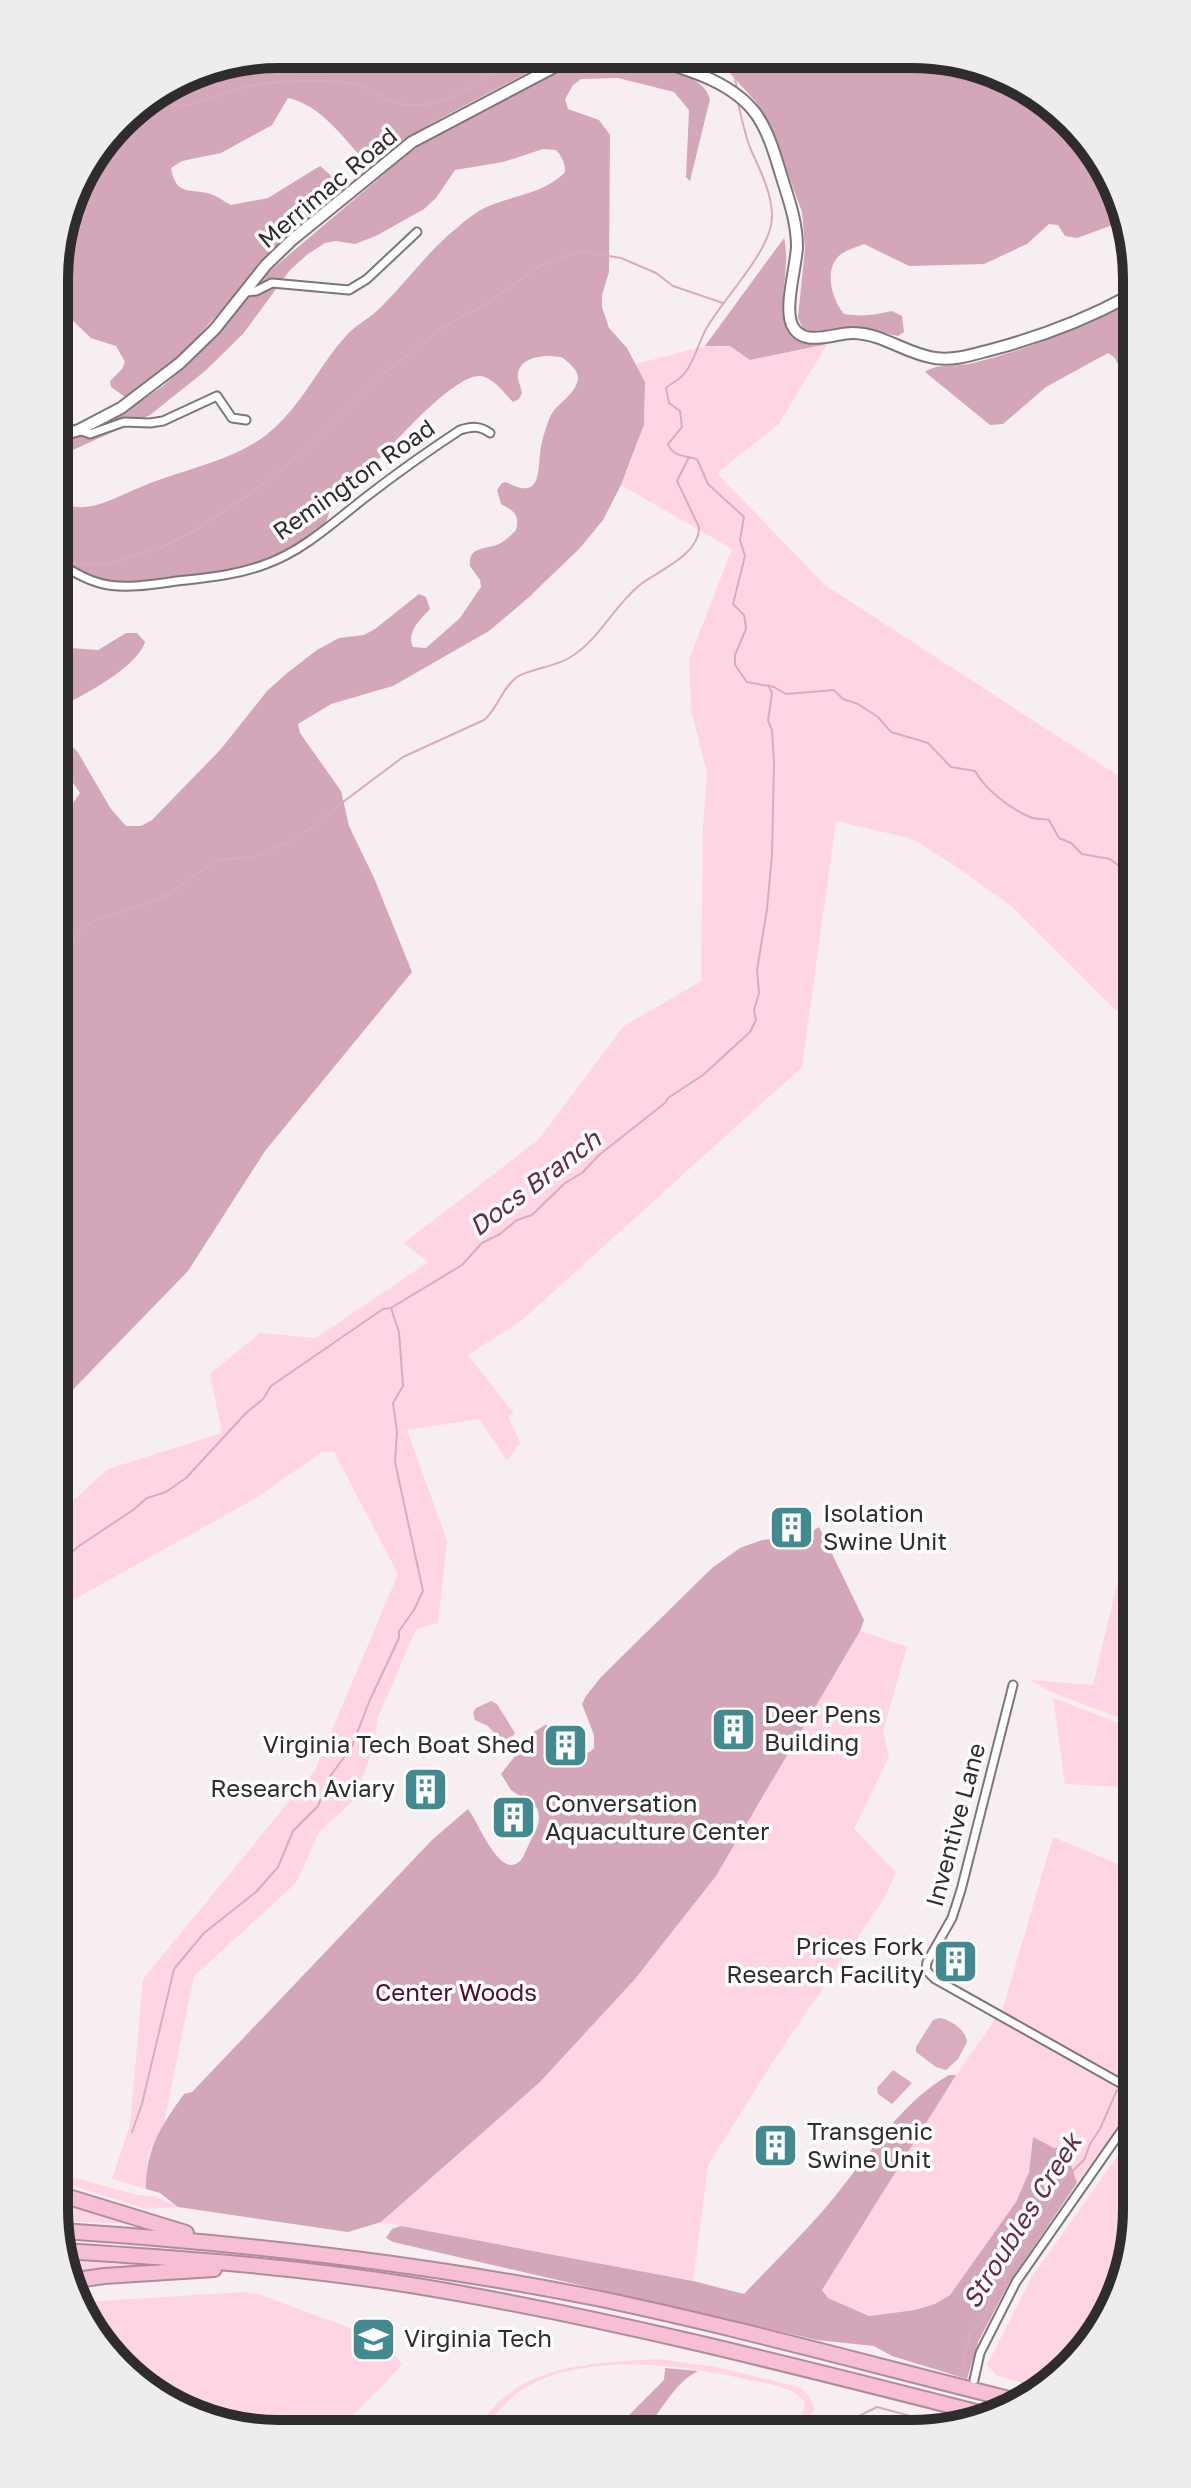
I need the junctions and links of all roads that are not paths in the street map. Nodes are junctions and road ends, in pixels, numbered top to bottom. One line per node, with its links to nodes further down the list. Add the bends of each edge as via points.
1 (552, 68): 4 (street, Merrimac Road, via 412,142 293,239)
2 (682, 68): 5 (street, via 738,96 755,113 772,145 794,217 797,247 790,315 795,330 805,336 870,334 923,356 958,358 1045,335)
3 (417, 232): 4 (street, via 349,290 272,283)
4 (246, 292): 7 (street, Merrimac Road, via 180,363 121,408)
5 (1123, 299)
6 (246, 420): 7 (street, via 232,418 217,396 163,421 124,422 90,434)
7 (79, 430): 8 (street, Merrimac Road)
8 (68, 433)
9 (490, 433): 10 (street, Remington Road, via 482,427 460,430 311,539 268,564 234,574 133,587 83,580)
10 (68, 569)
11 (1013, 1685): 12 (street, Inventive Lane, via 961,1890 926,1970)
12 (1123, 2085)
13 (1123, 2129): 20 (street, via 1016,2282 980,2353)
14 (68, 2197): 16 (highway)
15 (70, 2232): 16 (highway)
16 (209, 2241): 21 (highway, via 458,2273 587,2297)
17 (73, 2252): 18 (highway)
18 (262, 2266): 19 (highway); 22 (highway, via 414,2286 581,2317)
19 (80, 2279)
20 (974, 2380)
21 (1005, 2398)
22 (973, 2411)

